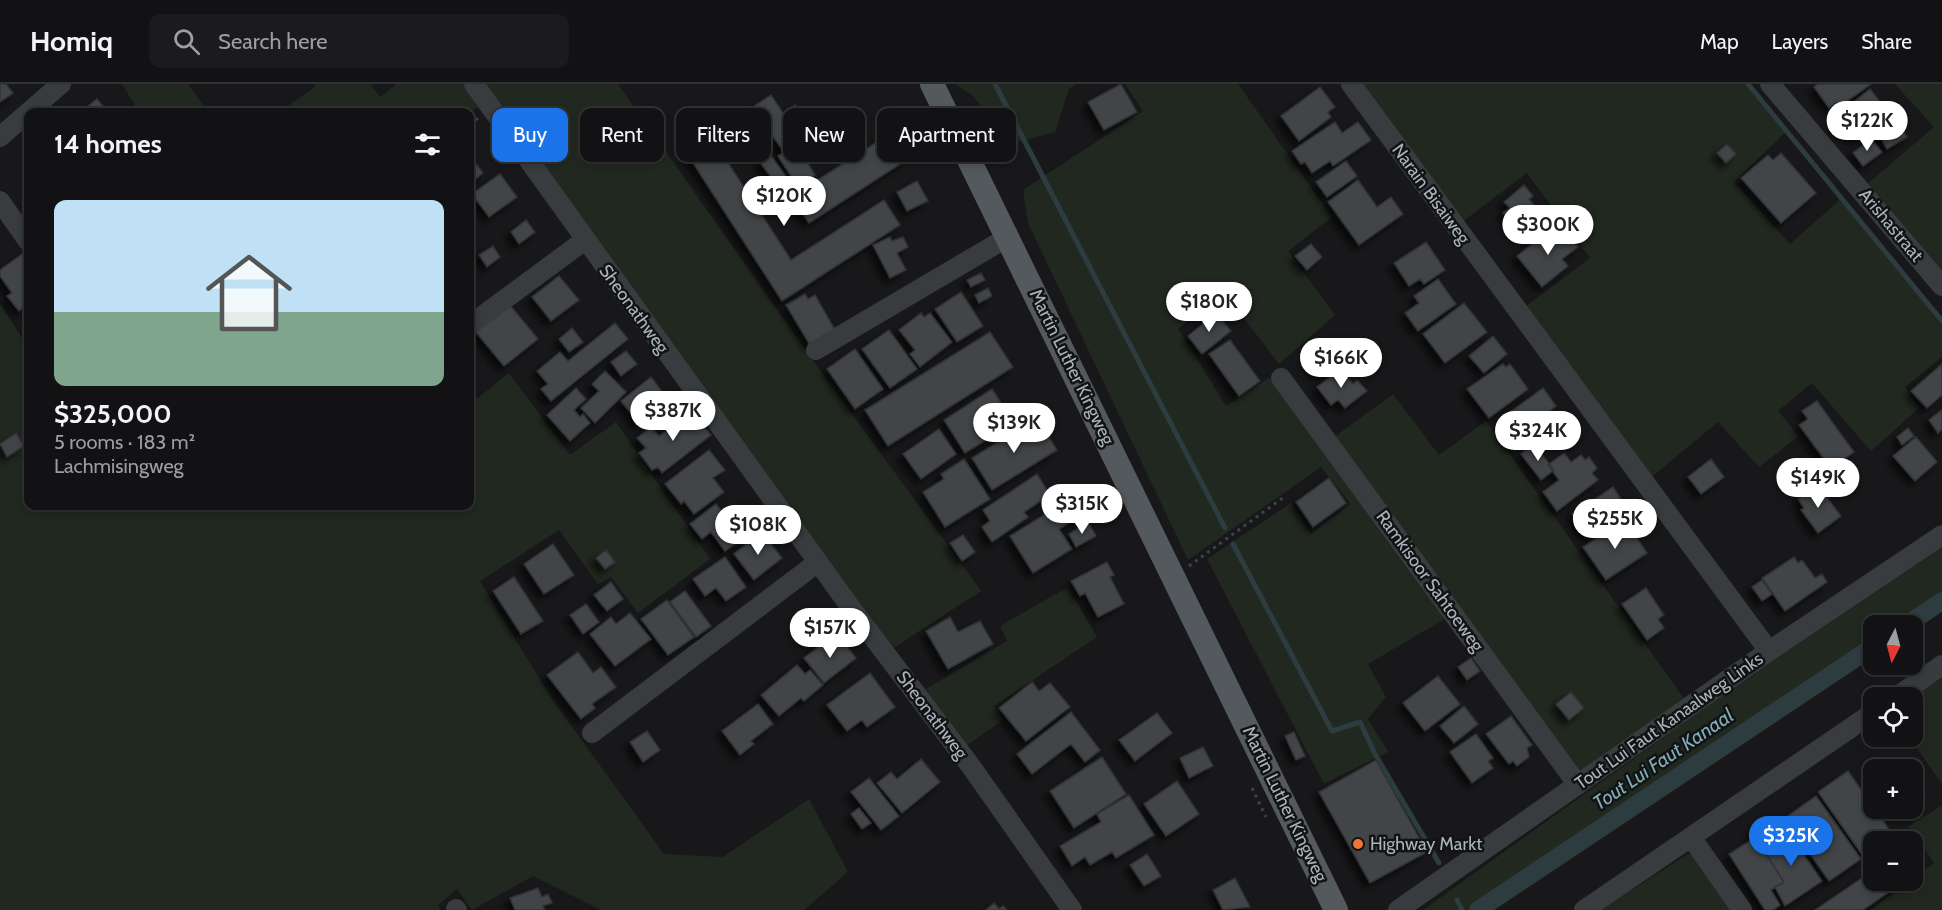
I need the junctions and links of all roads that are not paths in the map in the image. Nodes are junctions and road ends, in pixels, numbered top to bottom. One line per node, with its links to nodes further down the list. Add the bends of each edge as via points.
1 (61, 84): 6 (street)
2 (474, 84): 12 (street, Sheonathweg)
3 (932, 84): 11 (main road, Martin Luther Kingweg)
4 (1351, 84): 19 (street, Narain Bisaiweg)
5 (1770, 84): 13 (street, Arishastraat)
6 (33, 108)
7 (24, 116): 8 (street)
8 (0, 137)
9 (0, 201): 10 (street)
10 (24, 235)
11 (1008, 237): 15 (street); 27 (main road, Martin Luther Kingweg)
12 (585, 240): 14 (street); 18 (street, Sheonathweg)
13 (1942, 286)
14 (474, 322)
15 (816, 350)
16 (1281, 378): 24 (street, Ramkisoor Sahtoeweg)
17 (1942, 535): 19 (street, Tout Lui Faut Kanaalweg Links)
18 (818, 562): 23 (street); 26 (street, Sheonathweg, via 970,765)
19 (1768, 651): 24 (street, Tout Lui Faut Kanaalweg Links)
20 (1942, 665): 21 (street)
21 (1911, 687)
22 (1863, 720): 25 (street)
23 (592, 733)
24 (1578, 784): 28 (street, Tout Lui Faut Kanaalweg Links)
25 (1691, 837): 29 (street); 30 (street)
26 (1072, 910)
27 (1336, 910)
28 (1398, 910)
29 (1584, 910)
30 (1742, 910)

